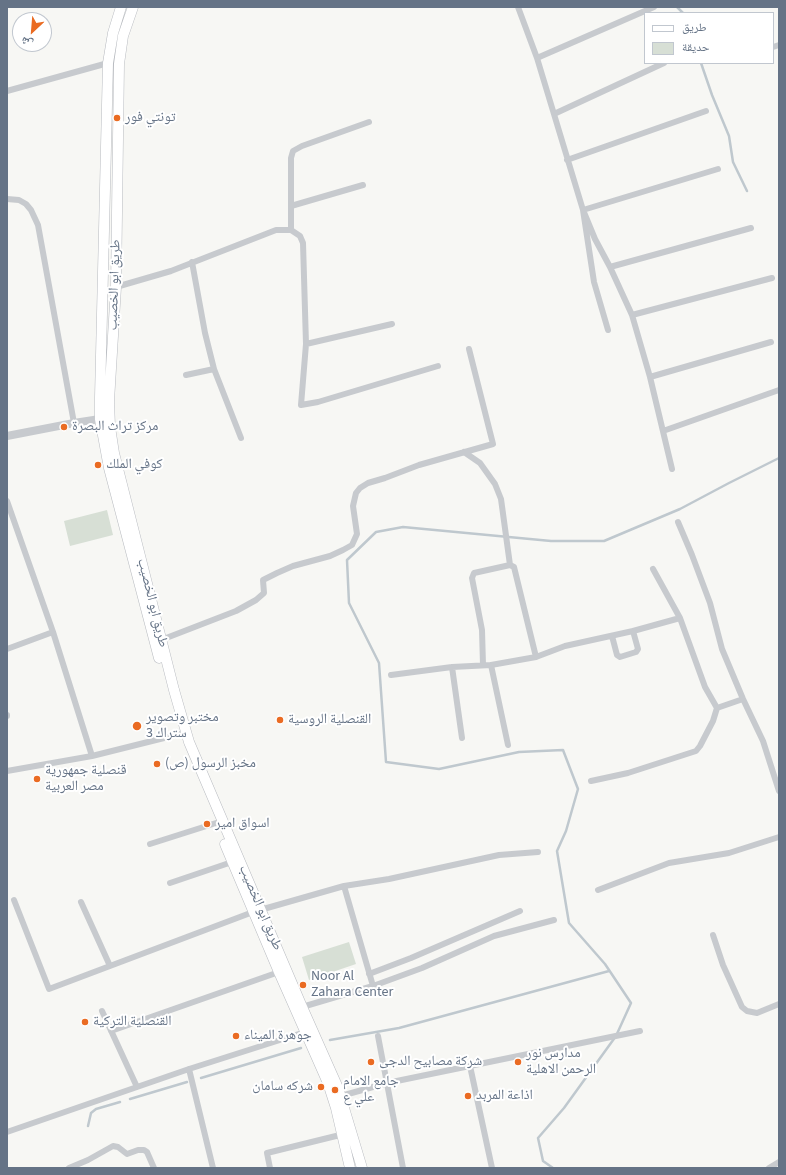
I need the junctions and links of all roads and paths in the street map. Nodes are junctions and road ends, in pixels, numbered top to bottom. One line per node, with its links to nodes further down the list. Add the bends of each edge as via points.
1 (121, 7): 7 (main road, طريق ابو الخصيب)
2 (133, 7): 20 (main road, طريق ابو الخصيب, via 123,36 120,57)
3 (526, 7): 5 (street)
4 (654, 7): 6 (street)
5 (519, 9): 6 (street)
6 (537, 58): 11 (street)
7 (108, 63): 9 (street); 21 (main road, طريق ابو الخصيب)
8 (662, 64): 11 (street)
9 (7, 91)
10 (706, 111): 13 (street)
11 (554, 114): 13 (street)
12 (369, 122): 17 (street, via 302,146 293,152)
13 (567, 160): 18 (street)
14 (718, 169): 18 (street)
15 (363, 186): 17 (street)
16 (7, 199): 39 (street, via 19,200 26,204 38,225)
17 (291, 206): 22 (street)
18 (583, 210): 24 (street); 29 (street, via 594,282)
19 (751, 228): 24 (street)
20 (117, 229): 21 (main road); 26 (main road, طريق ابو الخصيب)
21 (105, 230): 38 (main road, طريق ابو الخصيب)
22 (291, 230): 23 (street, via 276,230); 31 (street, via 300,236 303,243)
23 (192, 262): 26 (street); 34 (street)
24 (610, 267): 27 (street)
25 (772, 278): 27 (street)
26 (116, 287): 49 (main road, طريق ابو الخصيب, via 109,401 110,427)
27 (632, 315): 36 (street)
28 (392, 324): 31 (street)
29 (608, 330)
30 (771, 342): 36 (street)
31 (306, 344): 33 (street, via 301,405)
32 (469, 349): 43 (street, via 493,444)
33 (438, 366)
34 (214, 369): 35 (street); 42 (street)
35 (186, 375)
36 (650, 377): 40 (street)
37 (779, 390): 40 (street)
38 (100, 419): 39 (street); 49 (main road, طريق ابو الخصيب, via 109,468)
39 (74, 422): 41 (street)
40 (663, 431): 44 (street)
41 (7, 436)
42 (241, 438)
43 (464, 452): 47 (street, via 480,463 495,484 501,499); 54 (street, via 368,483 356,493 353,506 357,534 352,545 330,556 277,573 263,580 264,593 256,600 236,611)
44 (672, 468)
45 (7, 501): 52 (street)
46 (678, 522): 61 (street, via 710,603 722,649)
47 (510, 565): 56 (street, via 514,567); 57 (street, via 474,573 472,578 482,630)
48 (653, 569): 50 (street)
49 (145, 591): 54 (main road, طريق ابو الخصيب); 63 (main road, طريق ابو الخصيب)
50 (680, 618): 51 (street); 62 (street, via 705,687)
51 (634, 631): 53 (street); 53 (street, via 638,649 620,657)
52 (53, 632): 55 (street); 66 (street)
53 (612, 636): 56 (street, via 565,646)
54 (161, 640): 80 (main road, طريق ابو الخصيب, via 189,742)
55 (7, 649)
56 (536, 657): 58 (street)
57 (483, 665): 58 (street); 59 (street)
58 (491, 665): 65 (street)
59 (452, 668): 60 (street); 64 (street)
60 (391, 675)
61 (743, 699): 62 (street); 69 (street, via 763,741)
62 (717, 708): 68 (street, via 708,731 696,751)
63 (180, 734): 66 (street); 70 (main road, طريق ابو الخصيب)
64 (462, 738)
65 (508, 745)
66 (92, 756): 67 (street)
67 (7, 771)
68 (591, 782)
69 (779, 791)
70 (216, 823): 72 (street); 74 (main road, طريق ابو الخصيب)
71 (779, 837): 77 (street, via 729,853 669,863)
72 (150, 844)
73 (538, 852): 76 (street, via 498,855 389,879)
74 (232, 862): 75 (street); 80 (main road, طريق ابو الخصيب)
75 (170, 883)
76 (344, 886): 80 (street); 86 (street)
77 (598, 890)
78 (14, 900): 84 (street, via 49,989)
79 (81, 902): 84 (street)
80 (257, 911): 84 (street); 85 (main road, طريق ابو الخصيب); 89 (main road, طريق ابو الخصيب)
81 (520, 911): 86 (street)
82 (554, 920): 87 (street, via 494,936 422,968)
83 (714, 935): 88 (street, via 723,965 742,1007 758,1013)
84 (110, 966)
85 (279, 972): 91 (street); 93 (main road, طريق ابو الخصيب)
86 (369, 974): 87 (street)
87 (373, 986): 89 (street)
88 (779, 1004)
89 (302, 1007): 99 (main road, طريق ابو الخصيب)
90 (102, 1011): 91 (street)
91 (111, 1031): 98 (street)
92 (640, 1031): 95 (street)
93 (305, 1032): 96 (street); 101 (main road, طريق ابو الخصيب)
94 (378, 1036): 97 (street)
95 (470, 1066): 97 (street); 110 (street)
96 (189, 1069): 98 (street); 105 (street)
97 (387, 1083): 99 (street); 109 (street)
98 (137, 1087): 100 (street)
99 (341, 1096): 101 (main road, طريق ابو الخصيب)
100 (7, 1132)
101 (347, 1133): 106 (street, via 266,1153); 107 (main road, طريق ابو الخصيب); 108 (main road, طريق ابو الخصيب)
102 (779, 1162): 111 (street)
103 (69, 1168): 104 (street, via 113,1146 127,1154 144,1150)
104 (154, 1168)
105 (214, 1168)
106 (270, 1168)
107 (350, 1168)
108 (362, 1168)
109 (403, 1168)
110 (492, 1168)
111 (769, 1168)

